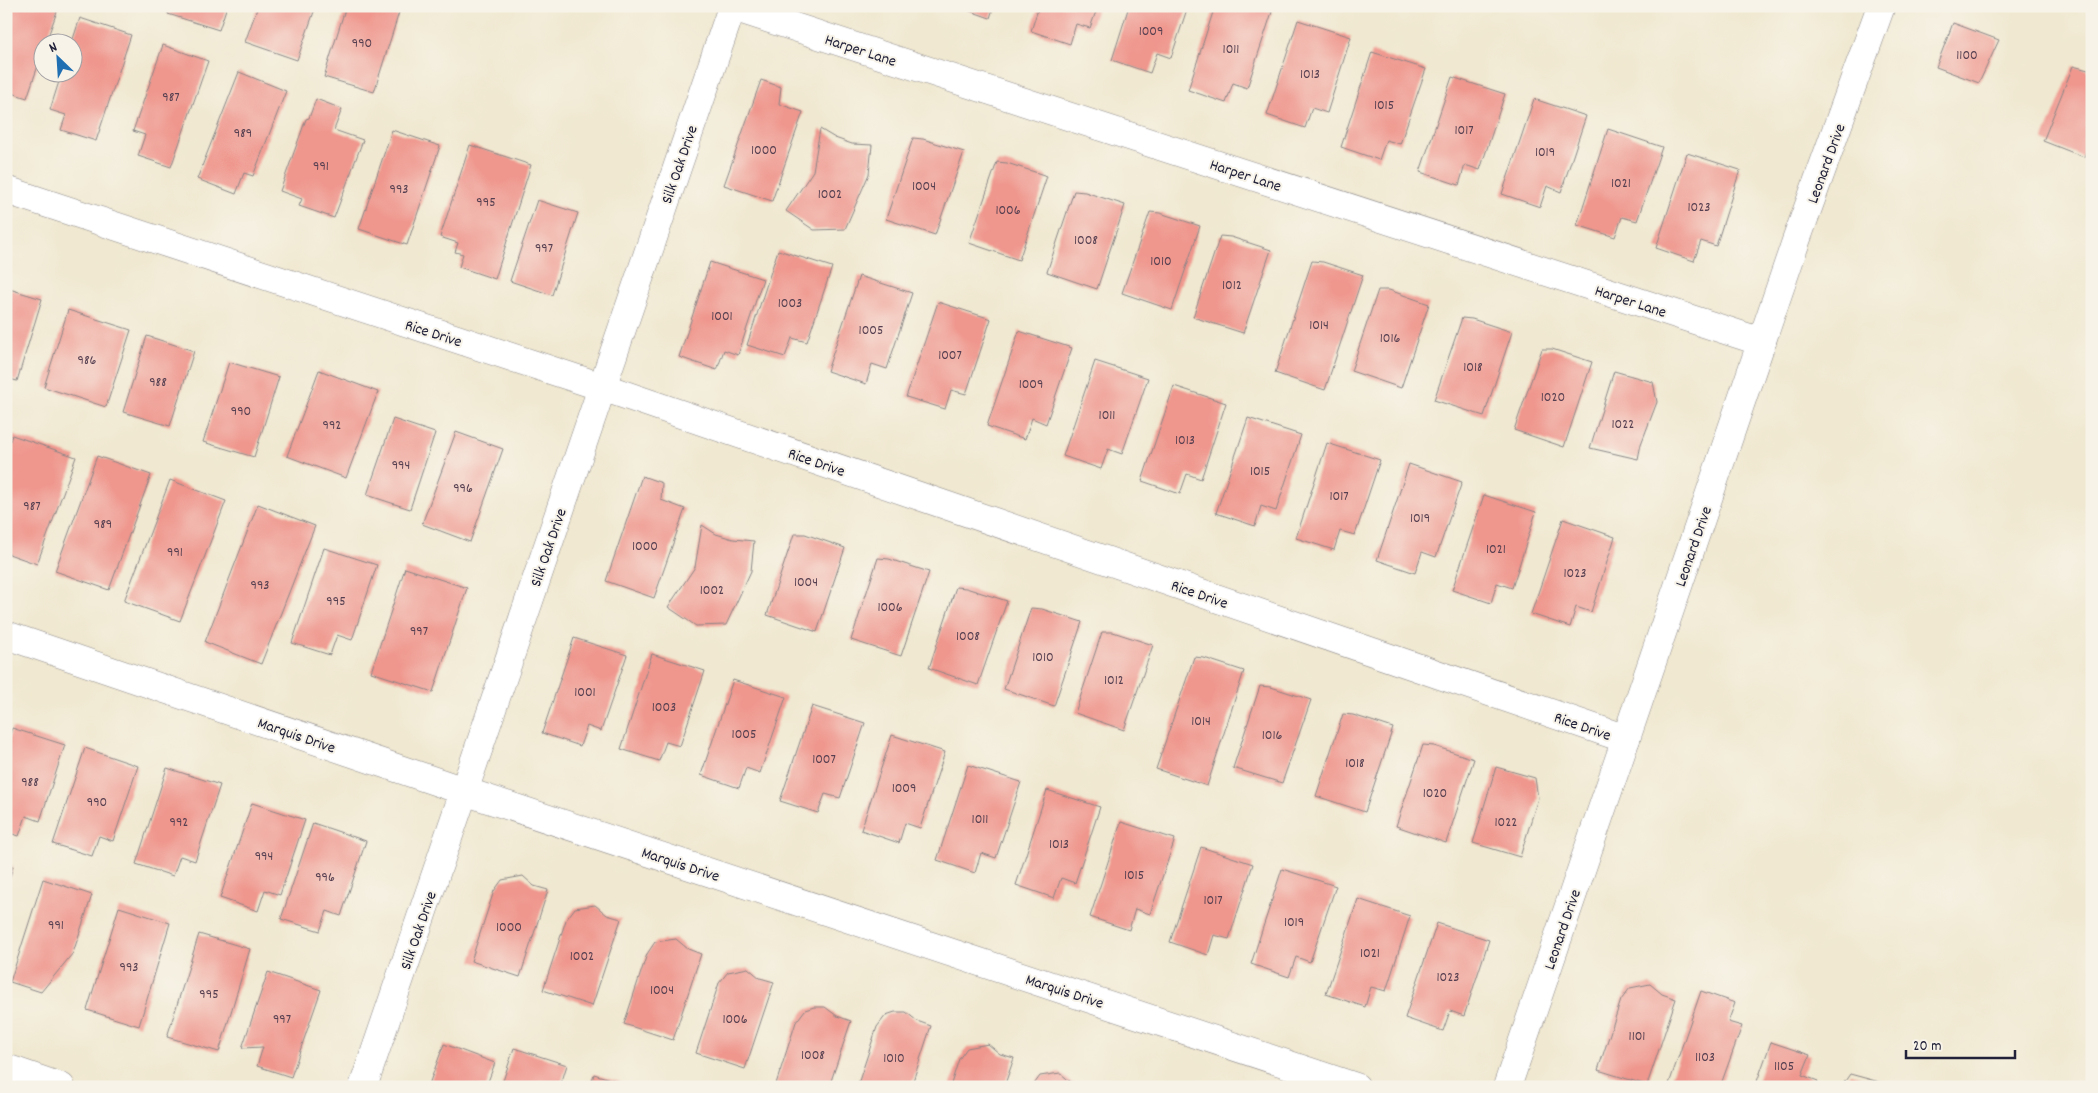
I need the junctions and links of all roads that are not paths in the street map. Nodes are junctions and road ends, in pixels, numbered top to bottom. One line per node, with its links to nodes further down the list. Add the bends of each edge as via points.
1 (1881, 6): 4 (street, Leonard Drive)
2 (731, 7): 4 (street, Harper Lane); 5 (street, Silk Oak Drive)
3 (6, 190): 5 (street, Rice Drive)
4 (1762, 342): 7 (street, Leonard Drive)
5 (602, 387): 7 (street, Rice Drive); 8 (street, Silk Oak Drive)
6 (6, 635): 8 (street, Marquis Drive)
7 (1626, 740): 13 (street, Leonard Drive)
8 (464, 791): 11 (street, Silk Oak Drive); 12 (street, Marquis Drive)
9 (6, 1068): 10 (street)
10 (61, 1087)
11 (363, 1087)
12 (1356, 1087)
13 (1507, 1087)

